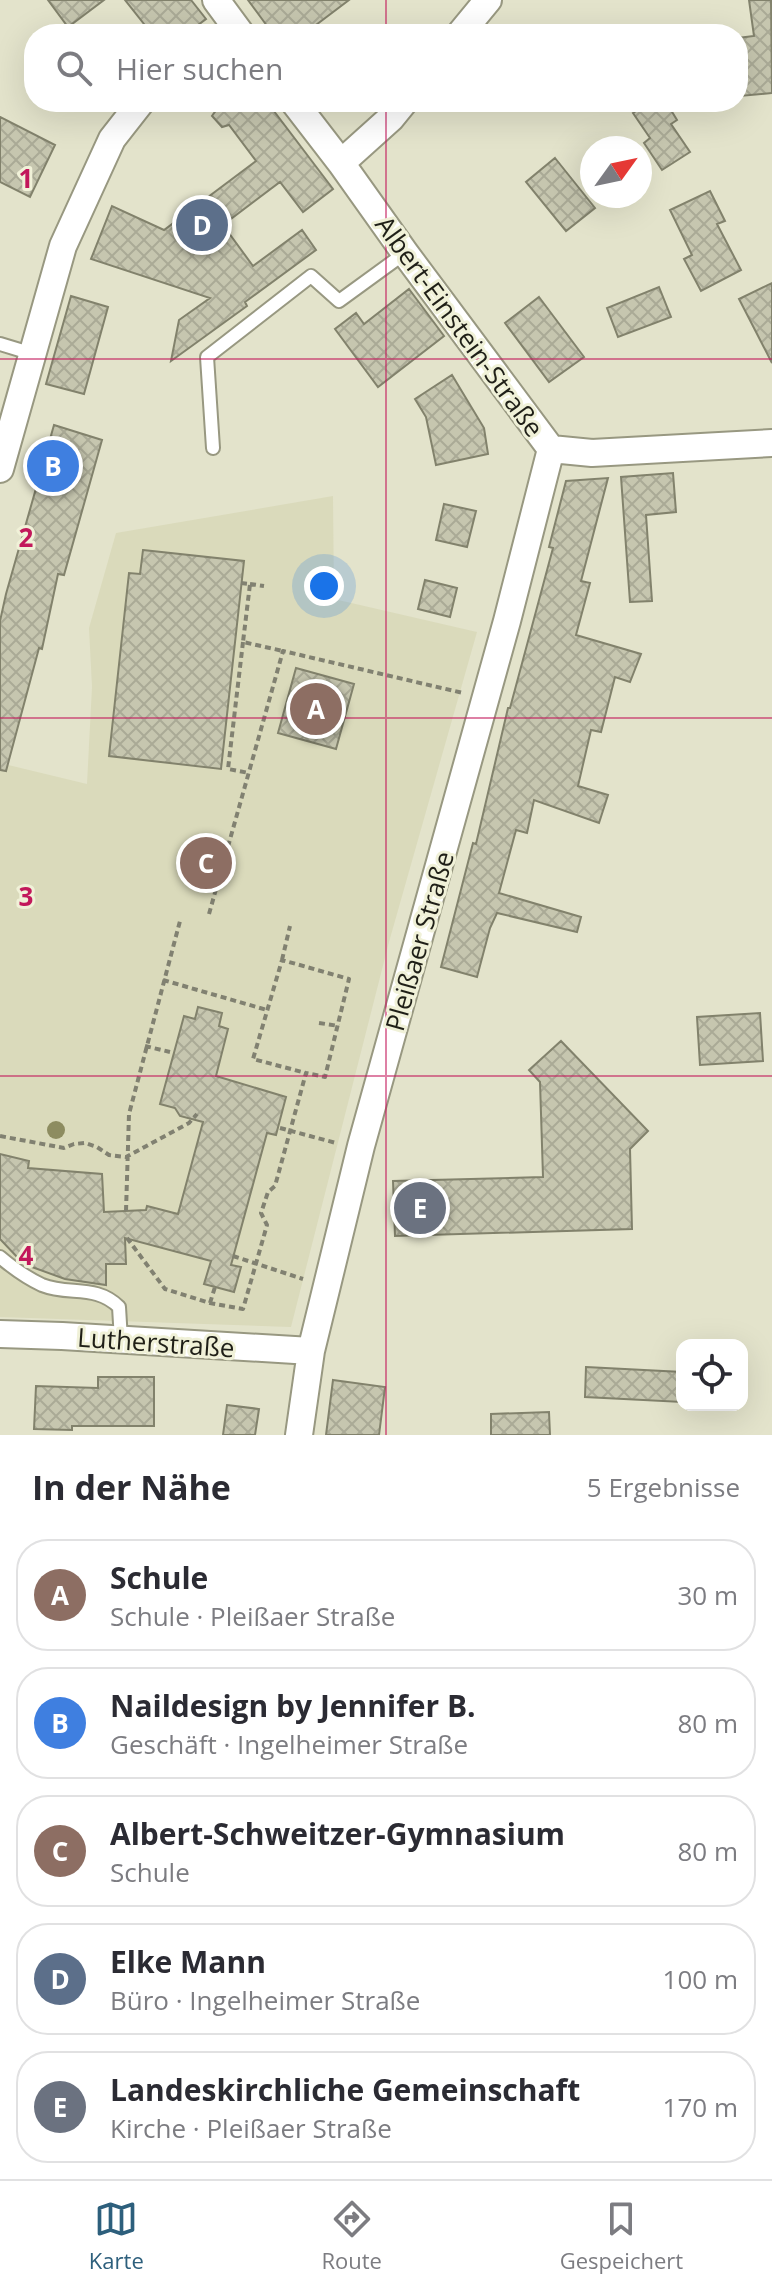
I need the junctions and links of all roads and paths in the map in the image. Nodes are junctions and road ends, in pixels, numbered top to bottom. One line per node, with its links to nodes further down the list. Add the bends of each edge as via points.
1 (216, 0): 3 (street)
2 (488, 0): 4 (street)
3 (230, 24)
4 (468, 24)
5 (133, 112): 11 (street, via 112,139 63,246)
6 (302, 112): 8 (street, Albert-Einstein-Straße)
7 (396, 112): 8 (street)
8 (341, 163): 9 (street, Albert-Einstein-Straße)
9 (405, 253): 13 (lane, via 339,301 311,276 207,357); 14 (street, Albert-Einstein-Straße)
10 (0, 344): 11 (lane)
11 (33, 354): 15 (street)
12 (772, 443): 14 (street, Albert-Einstein-Straße, via 592,453)
13 (213, 448)
14 (551, 449): 21 (street, Pleißaer Straße)
15 (0, 469)
16 (241, 583): 17 (path)
17 (250, 584): 18 (path); 19 (path)
18 (264, 586)
19 (243, 642): 20 (path); 22 (path, via 228,769)
20 (283, 651): 21 (path); 22 (path)
21 (486, 698): 38 (street, Pleißaer Straße)
22 (249, 773): 23 (path)
23 (209, 914)
24 (180, 921): 27 (path)
25 (290, 926): 26 (path)
26 (282, 960): 28 (path); 30 (path, via 349,979)
27 (163, 980): 28 (path); 31 (path)
28 (267, 1010): 33 (path, via 253,1059)
29 (319, 1023): 30 (path)
30 (339, 1026): 33 (path, via 325,1077)
31 (145, 1046): 32 (path); 39 (path, via 129,1114)
32 (170, 1052)
33 (306, 1073): 36 (path)
34 (197, 1114): 39 (path)
35 (280, 1128): 36 (path)
36 (290, 1130): 38 (path); 44 (path, via 275,1186 261,1213 267,1225)
37 (0, 1136): 39 (path, via 64,1148 85,1143)
38 (361, 1146): 50 (street, Pleißaer Straße)
39 (126, 1157): 40 (path)
40 (126, 1211)
41 (127, 1238): 47 (path, via 165,1289)
42 (233, 1256): 44 (path)
43 (0, 1257): 49 (lane, via 45,1286 108,1296 119,1307)
44 (255, 1263): 45 (path); 47 (path, via 243,1309)
45 (303, 1279)
46 (215, 1287): 47 (path)
47 (210, 1303)
48 (0, 1334): 49 (street, Lutherstraße)
49 (121, 1340): 50 (street, Lutherstraße)
50 (311, 1351): 51 (street, Pleißaer Straße)
51 (299, 1435)

